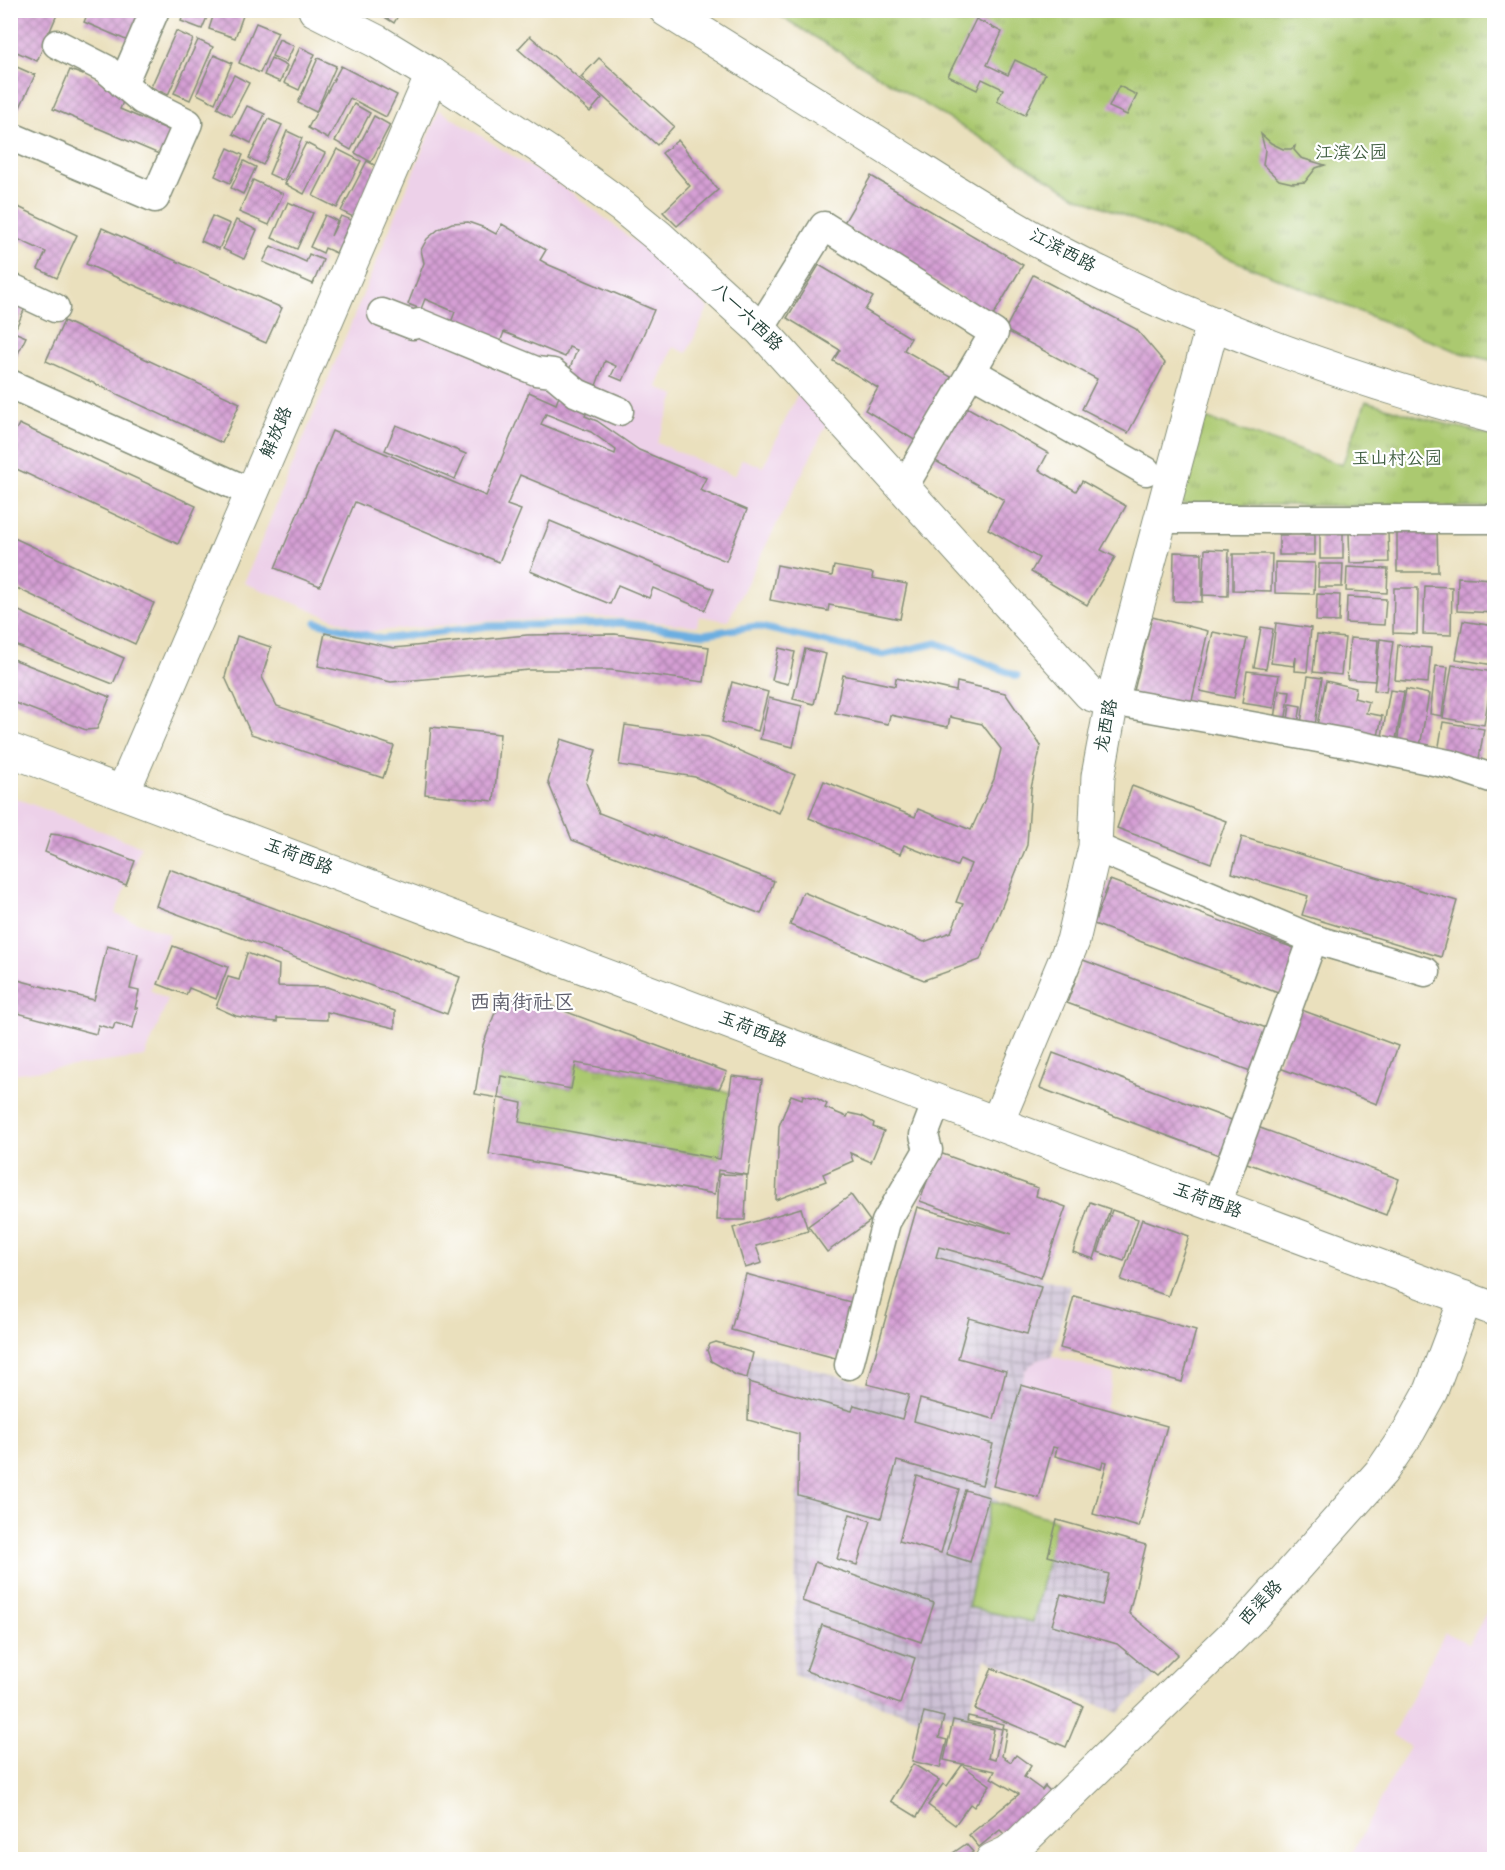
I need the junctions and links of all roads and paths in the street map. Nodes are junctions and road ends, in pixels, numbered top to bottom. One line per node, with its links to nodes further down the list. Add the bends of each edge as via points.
1 (155, 10): 6 (street)
2 (315, 10): 5 (street, 八一六西路)
3 (666, 10): 11 (street, 江滨西路, via 1006,222 1096,271)
4 (57, 44): 6 (street, via 106,69)
5 (432, 75): 12 (street, 八一六西路, via 624,208); 19 (street, 解放路)
6 (123, 84): 7 (street, via 142,100 188,123 155,198)
7 (17, 139)
8 (10, 287): 9 (street)
9 (55, 308)
10 (382, 313): 15 (street, via 413,325 419,323 536,371 553,373 577,393)
11 (1213, 323): 16 (street, 江滨西路, via 1349,375); 20 (street, 龙西路)
12 (760, 329): 13 (street, via 824,226 994,333); 18 (street, 八一六西路)
13 (972, 372): 17 (street); 18 (street)
14 (10, 384): 19 (street)
15 (619, 411)
16 (1494, 417)
17 (1146, 471)
18 (903, 488): 22 (street, 八一六西路, via 1090,694)
19 (252, 493): 25 (street, 解放路)
20 (1160, 519): 21 (street); 22 (street, 龙西路)
21 (1494, 519)
22 (1112, 701): 24 (street, via 1357,745 1453,765); 26 (street, 龙西路, via 1098,776)
23 (10, 750): 25 (street, 玉荷西路)
24 (1494, 779)
25 (123, 792): 29 (street, 玉荷西路)
26 (1095, 847): 27 (street); 30 (street, 龙西路, via 1073,941)
27 (1313, 939): 28 (street); 31 (street)
28 (1426, 972)
29 (937, 1101): 30 (street, 玉荷西路); 33 (street, via 924,1135 928,1149 886,1221)
30 (997, 1123): 31 (street, 玉荷西路)
31 (1216, 1205): 32 (street, 玉荷西路)
32 (1480, 1303): 34 (street, 西渠路, via 1409,1431 1382,1471 1253,1616 1020,1843)
33 (849, 1365)
34 (992, 1860)

